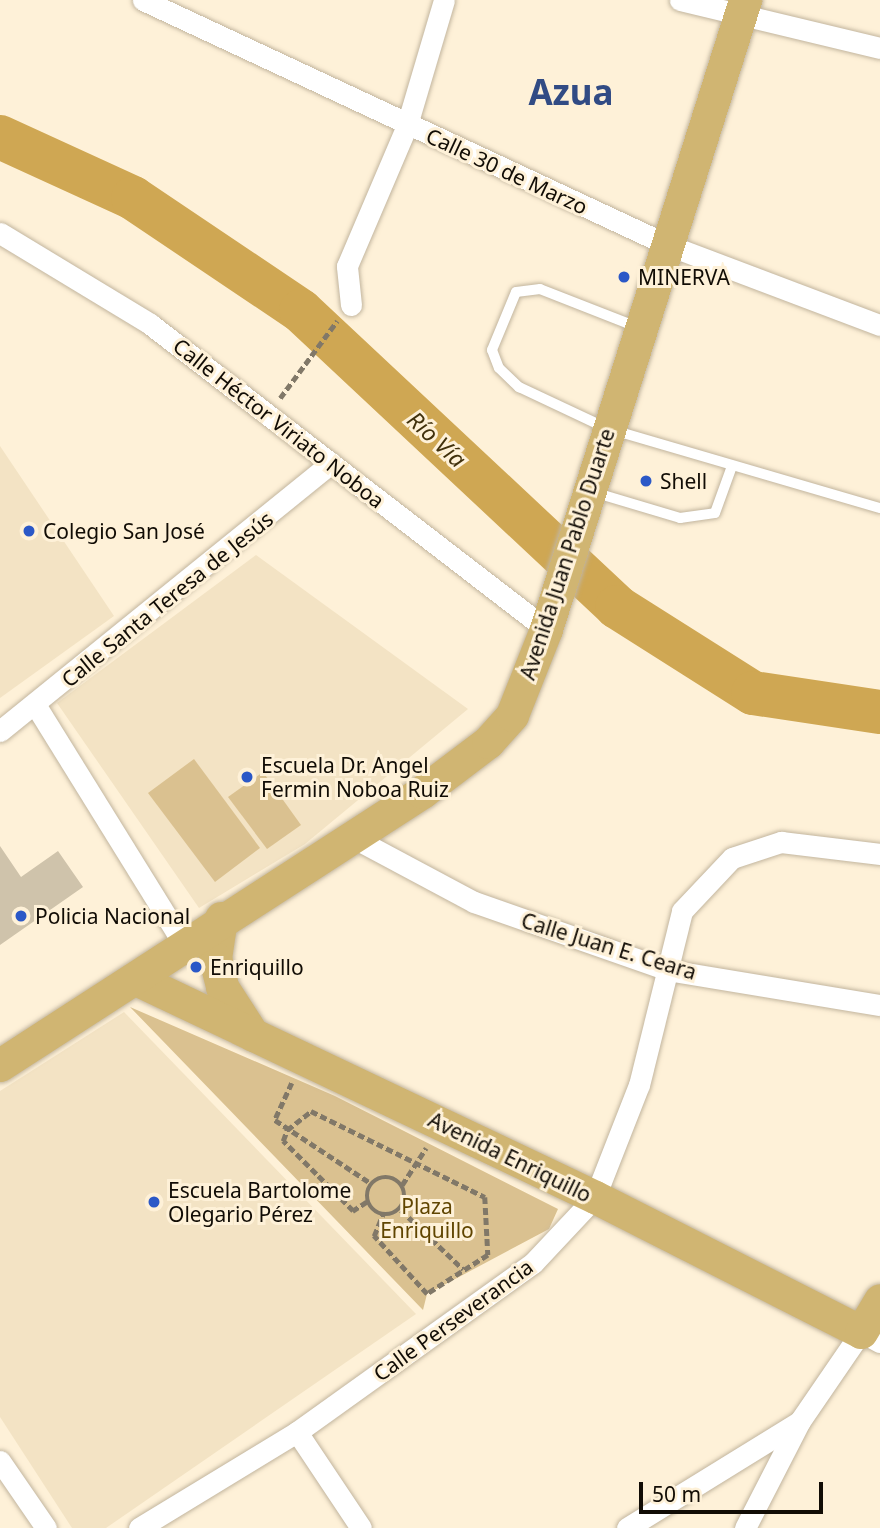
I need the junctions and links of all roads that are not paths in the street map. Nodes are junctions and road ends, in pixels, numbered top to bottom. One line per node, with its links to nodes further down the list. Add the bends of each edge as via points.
1 (143, 0): 6 (street, Calle 30 de Marzo)
2 (444, 0): 6 (street)
3 (680, 0): 4 (street)
4 (742, 9): 5 (street); 8 (main road, Avenida Juan Pablo Duarte)
5 (880, 48)
6 (407, 125): 8 (street, Calle 30 de Marzo); 9 (street, via 347,266)
7 (0, 233): 13 (street, Calle Héctor Viriato Noboa, via 150,324)
8 (668, 245): 10 (street, Calle 30 de Marzo); 11 (main road, Avenida Juan Pablo Duarte)
9 (351, 304)
10 (880, 325)
11 (640, 328): 12 (main road, Avenida Juan Pablo Duarte); 12 (lane, via 540,289 516,292 502,316 492,350 499,369 519,387)
12 (607, 428): 14 (lane); 15 (main road, Avenida Juan Pablo Duarte)
13 (331, 463): 17 (street, Calle Héctor Viriato Noboa); 18 (street, Calle Santa Teresa de Jesús)
14 (732, 466): 15 (lane, via 715,513 680,517); 16 (lane)
15 (587, 490): 17 (main road, Avenida Juan Pablo Duarte)
16 (880, 508)
17 (550, 616): 20 (main road, Avenida Juan Pablo Duarte, via 512,715 488,742)
18 (36, 706): 19 (street, Calle Santa Teresa de Jesús); 23 (street)
19 (0, 731)
20 (354, 838): 22 (main road, Avenida Juan Pablo Duarte); 24 (street, Calle Juan E. Ceara, via 474,902)
21 (880, 854): 24 (street, Calle Perseverancia, via 781,842 732,858 682,911)
22 (220, 919): 23 (main road, Avenida Juan Pablo Duarte); 27 (main road, via 215,958 222,987)
23 (184, 945): 25 (main road, Avenida Juan Pablo Duarte)
24 (668, 970): 26 (street, Calle Juan E. Ceara); 29 (street, Calle Perseverancia, via 639,1084)
25 (136, 979): 27 (main road, Avenida Enriquillo); 28 (main road, Avenida Juan Pablo Duarte)
26 (880, 1005)
27 (253, 1035): 29 (main road, Avenida Enriquillo)
28 (0, 1065)
29 (595, 1197): 31 (main road, Avenida Enriquillo); 33 (street, Calle Perseverancia, via 533,1263)
30 (880, 1300): 31 (main road)
31 (871, 1337): 32 (street)
32 (800, 1421): 38 (street); 39 (street)
33 (297, 1432): 36 (street, Calle Perseverancia); 37 (street)
34 (0, 1461): 35 (street)
35 (46, 1528)
36 (139, 1528)
37 (361, 1528)
38 (627, 1528)
39 (745, 1528)

